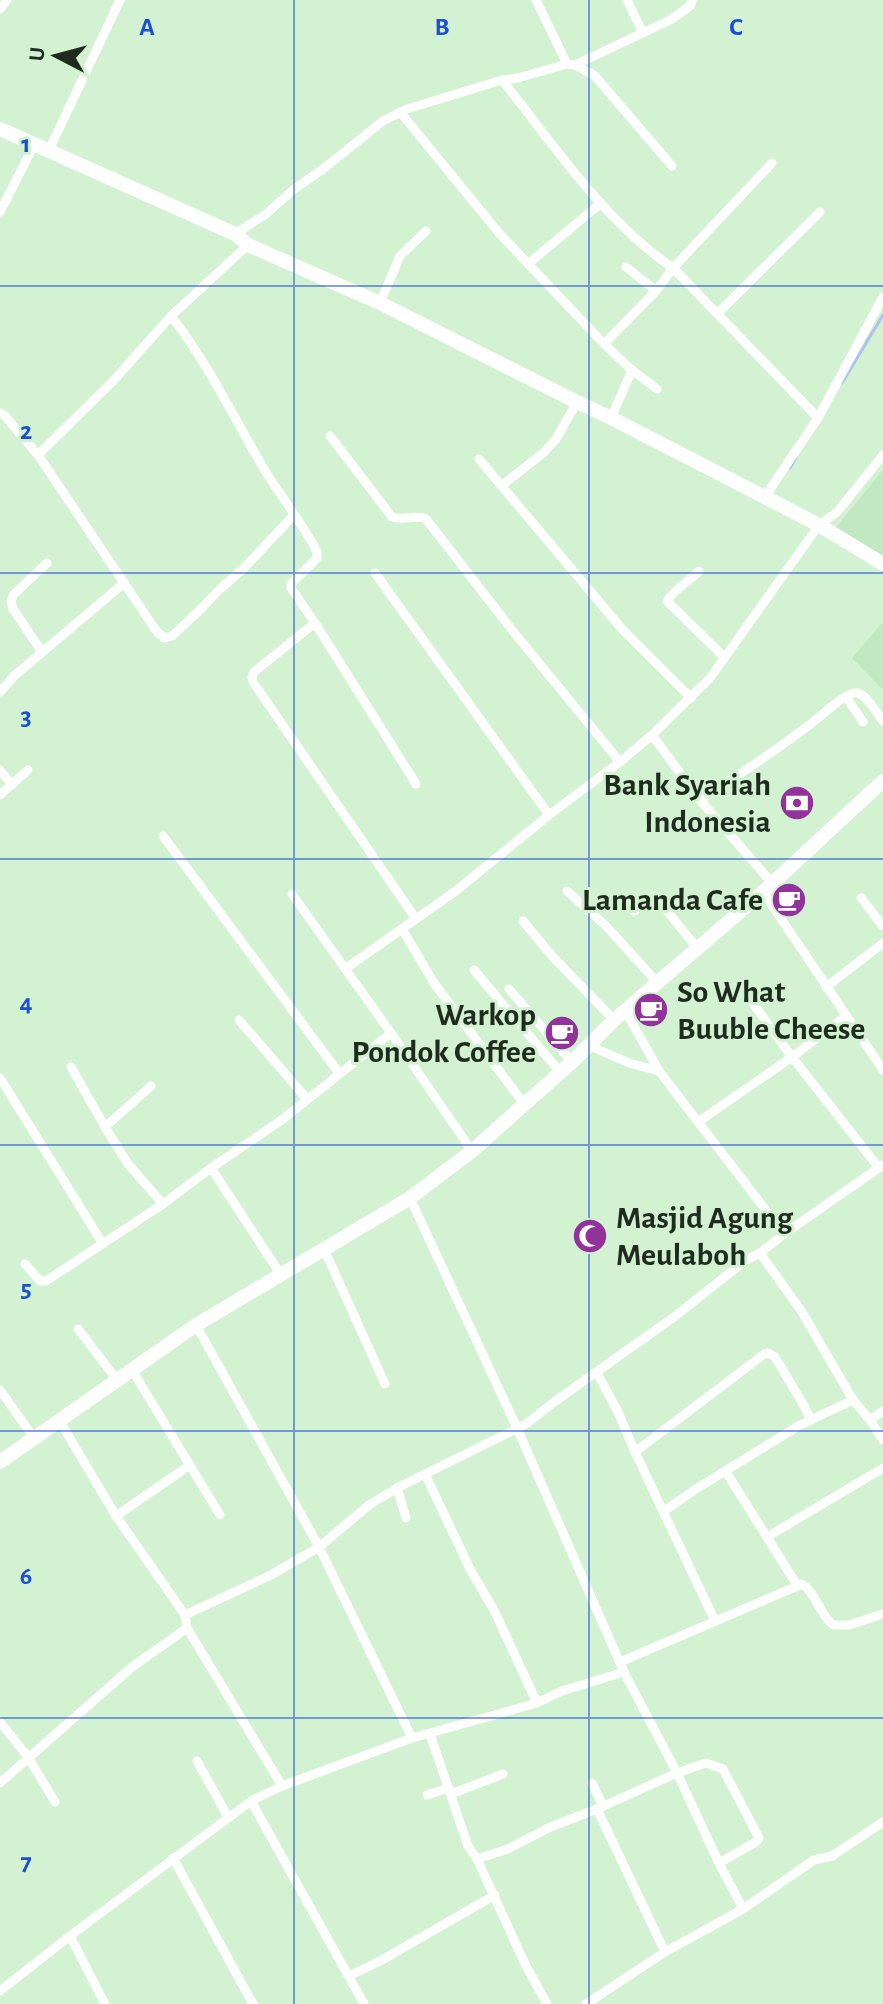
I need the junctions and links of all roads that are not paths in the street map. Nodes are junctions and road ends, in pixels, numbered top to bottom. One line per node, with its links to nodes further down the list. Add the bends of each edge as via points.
1 (7, 0): 6 (street)
2 (120, 0): 12 (street)
3 (536, 0): 8 (street)
4 (627, 0): 7 (street)
5 (692, 0): 7 (street, via 681,13)
6 (0, 9)
7 (643, 33): 8 (street)
8 (571, 65): 9 (street); 14 (street, via 595,76)
9 (502, 80): 10 (street); 15 (street)
10 (400, 112): 19 (street); 21 (street)
11 (0, 129): 12 (main road)
12 (41, 148): 16 (street); 19 (main road)
13 (772, 163): 23 (street)
14 (672, 166)
15 (601, 203): 21 (street); 23 (street)
16 (0, 212)
17 (820, 212): 27 (street)
18 (426, 231): 26 (street, via 400,256)
19 (235, 234): 20 (main road)
20 (248, 245): 26 (main road); 28 (street)
21 (528, 264): 29 (street)
22 (626, 267): 24 (street)
23 (673, 268): 24 (street); 27 (street)
24 (656, 291): 29 (street)
25 (883, 297): 36 (street)
26 (380, 303): 33 (main road)
27 (718, 313): 36 (street)
28 (171, 316): 38 (street); 43 (street)
29 (604, 344): 30 (street)
30 (632, 370): 31 (street); 35 (street)
31 (657, 389)
32 (0, 402): 34 (street)
33 (577, 402): 35 (main road); 41 (street, via 548,448)
34 (0, 412): 38 (street)
35 (611, 418): 42 (main road)
36 (818, 418): 42 (street)
37 (330, 436): 59 (street, via 392,517 426,519)
38 (38, 455): 49 (street)
39 (883, 455): 44 (street, via 837,512)
40 (479, 459): 41 (street)
41 (501, 486): 55 (street, via 622,629)
42 (764, 498): 44 (main road)
43 (294, 515): 49 (street, via 172,636 157,632); 50 (street, via 317,558 291,588)
44 (819, 525): 46 (main road); 52 (street)
45 (47, 563): 51 (street, via 11,602)
46 (883, 564)
47 (699, 571): 52 (street, via 667,601)
48 (375, 573): 67 (street)
49 (124, 583): 51 (street)
50 (315, 623): 63 (street); 74 (street, via 254,672 253,682)
51 (42, 652): 53 (street)
52 (724, 657): 55 (street)
53 (0, 692)
54 (846, 697): 56 (street, via 858,693); 57 (street); 66 (street)
55 (691, 698): 58 (street)
56 (883, 721)
57 (863, 722)
58 (652, 735): 59 (street); 66 (street)
59 (620, 762): 67 (street)
60 (0, 770): 64 (street)
61 (28, 770): 64 (street)
62 (883, 781): 69 (main road)
63 (416, 784)
64 (12, 785): 65 (street)
65 (0, 795)
66 (700, 800): 69 (street)
67 (549, 815): 74 (street)
68 (163, 836): 97 (street)
69 (767, 887): 79 (main road); 83 (street)
70 (567, 891): 82 (street)
71 (292, 894): 80 (street)
72 (861, 898): 76 (street)
73 (634, 911): 79 (street, via 655,896)
74 (416, 919): 77 (street)
75 (523, 921): 86 (street, via 553,957)
76 (883, 926)
77 (402, 929): 80 (street); 101 (street, via 434,983)
78 (883, 943): 83 (street)
79 (697, 948): 82 (main road)
80 (345, 969): 89 (street)
81 (474, 970): 96 (street)
82 (657, 982): 86 (main road)
83 (826, 987): 87 (street)
84 (509, 989): 92 (street)
85 (744, 991): 91 (street)
86 (620, 1015): 90 (main road); 95 (street)
87 (845, 1017): 91 (street); 94 (street)
88 (239, 1020): 100 (street)
89 (391, 1033): 97 (street); 104 (street)
90 (588, 1045): 92 (main road); 95 (street)
91 (792, 1057): 102 (street); 105 (street)
92 (572, 1062): 96 (main road)
93 (71, 1067): 103 (street)
94 (883, 1070)
95 (659, 1071): 102 (street)
96 (560, 1072): 101 (main road)
97 (339, 1073): 100 (street)
98 (0, 1078): 110 (street)
99 (151, 1086): 103 (street)
100 (307, 1099): 106 (street)
101 (524, 1104): 104 (main road)
102 (698, 1122): 109 (street)
103 (105, 1127): 108 (street)
104 (472, 1151): 107 (main road)
105 (881, 1167): 109 (street)
106 (211, 1168): 108 (street); 114 (street)
107 (410, 1198): 111 (main road); 127 (street)
108 (163, 1204): 110 (street)
109 (784, 1234): 112 (street)
110 (103, 1244): 113 (street, via 46,1281)
111 (324, 1249): 114 (main road); 120 (street)
112 (760, 1253): 118 (street); 122 (street)
113 (25, 1264)
114 (281, 1275): 115 (main road)
115 (196, 1325): 117 (main road); 142 (street)
116 (78, 1329): 119 (street)
117 (132, 1370): 119 (main road); 132 (street)
118 (597, 1373): 127 (street); 130 (street)
119 (117, 1380): 124 (main road)
120 (385, 1384)
121 (0, 1390): 128 (street)
122 (853, 1400): 125 (street); 126 (street)
123 (883, 1411): 126 (street)
124 (59, 1420): 128 (main road); 139 (street)
125 (811, 1420): 130 (street, via 768,1353); 134 (street)
126 (870, 1420): 129 (street)
127 (517, 1428): 135 (street); 148 (street)
128 (34, 1438): 131 (main road)
129 (883, 1440)
130 (635, 1452): 137 (street)
131 (0, 1462)
132 (190, 1465): 138 (street); 139 (street)
133 (883, 1468): 141 (street)
134 (726, 1472): 137 (street); 141 (street)
135 (425, 1474): 136 (street); 149 (street)
136 (397, 1488): 140 (street); 142 (street)
137 (664, 1511): 146 (street)
138 (220, 1515)
139 (116, 1516): 145 (street)
140 (406, 1518)
141 (767, 1537): 143 (street)
142 (319, 1547): 145 (street); 152 (street)
143 (797, 1585): 144 (street, via 807,1587 833,1625); 146 (street)
144 (883, 1614)
145 (185, 1615): 147 (street)
146 (715, 1621): 148 (street)
147 (187, 1628): 153 (street, via 132,1667); 159 (street)
148 (622, 1667): 149 (street); 155 (street)
149 (537, 1703): 151 (street)
150 (0, 1722): 153 (street)
151 (430, 1734): 152 (street); 160 (street)
152 (412, 1738): 159 (street)
153 (28, 1757): 157 (street); 163 (street)
154 (197, 1761): 165 (street)
155 (677, 1773): 164 (street); 169 (street); 169 (street, via 706,1763 723,1769 759,1838)
156 (503, 1774): 160 (street)
157 (0, 1783)
158 (592, 1783): 164 (street)
159 (282, 1786): 162 (street)
160 (450, 1791): 161 (street); 168 (street)
161 (427, 1795)
162 (251, 1801): 165 (street); 174 (street)
163 (55, 1802)
164 (600, 1807): 168 (street); 173 (street)
165 (228, 1817): 167 (street)
166 (883, 1822): 171 (street, via 832,1856 814,1860)
167 (173, 1858): 172 (street); 177 (street)
168 (477, 1859): 170 (street)
169 (719, 1863): 171 (street)
170 (495, 1895): 174 (street); 179 (street)
171 (743, 1909): 173 (street)
172 (70, 1936): 175 (street); 176 (street)
173 (665, 1952): 180 (street)
174 (349, 1976): 178 (street)
175 (0, 1991)
176 (105, 2004)
177 (253, 2004)
178 (364, 2004)
179 (547, 2004)
180 (586, 2004)

